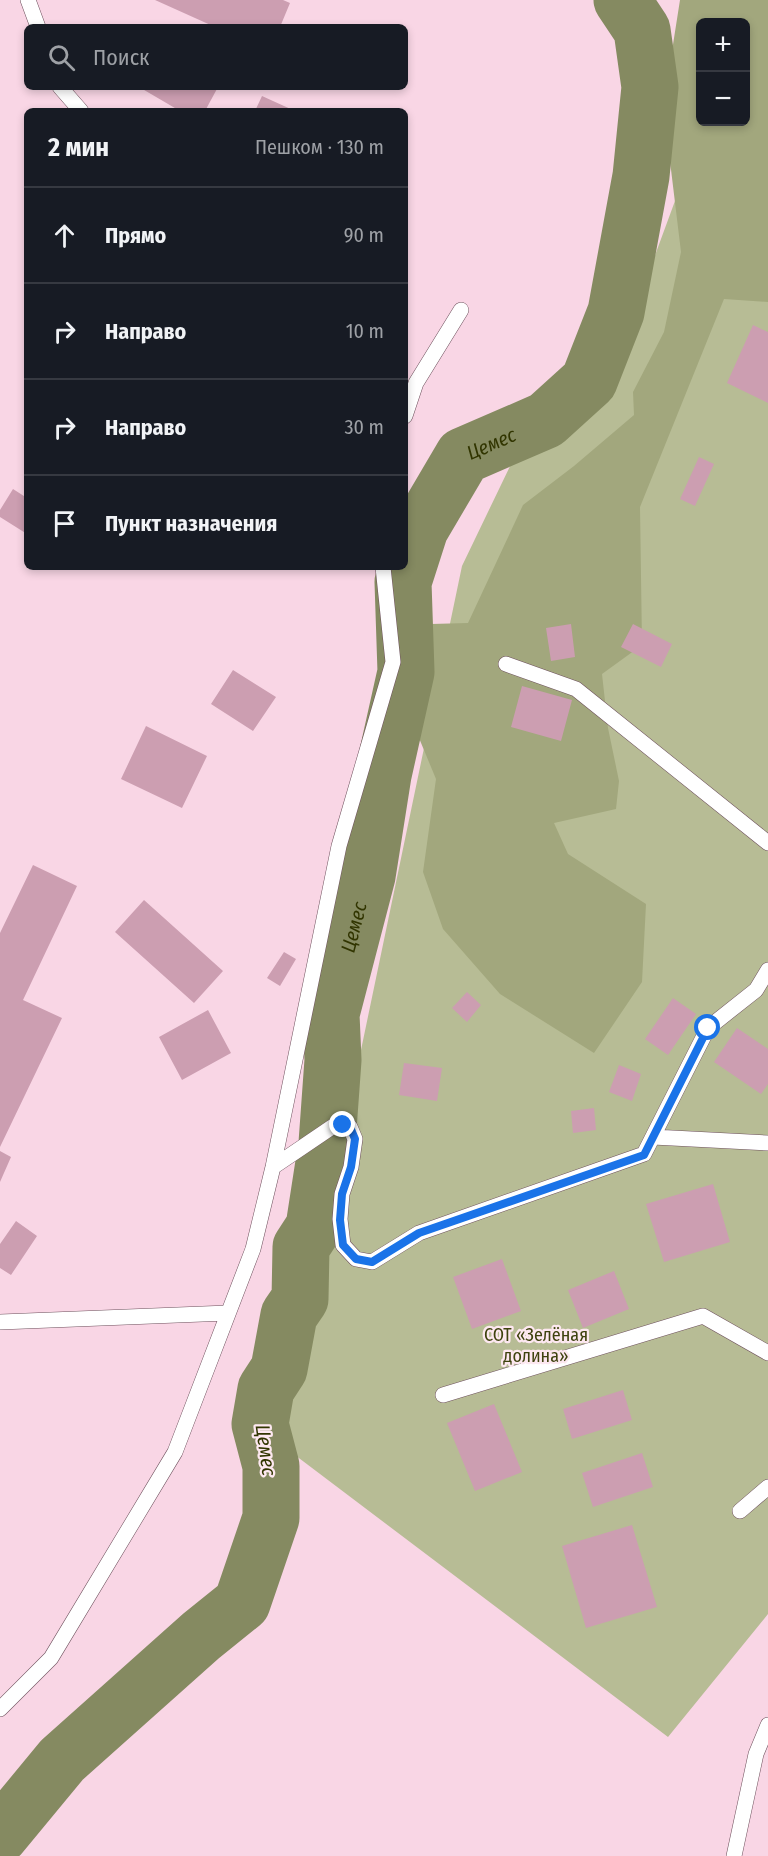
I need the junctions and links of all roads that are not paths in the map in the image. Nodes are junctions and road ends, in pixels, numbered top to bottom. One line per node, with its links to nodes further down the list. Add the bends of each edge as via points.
1 (28, 0): 2 (lane)
2 (37, 24)
3 (63, 90): 4 (lane)
4 (78, 108)
5 (461, 310): 6 (lane, via 416,383)
6 (408, 407)
7 (383, 570): 14 (lane, via 393,662 339,846)
8 (506, 664): 9 (lane, via 576,689)
9 (768, 843)
10 (768, 970): 11 (lane)
11 (762, 993): 12 (lane, via 708,1028)
12 (653, 1137): 13 (lane); 14 (lane, via 644,1155 419,1233 372,1262 356,1259 343,1245 341,1203 355,1139 350,1127 332,1127)
13 (768, 1143)
14 (273, 1167): 15 (lane, via 253,1249)
15 (228, 1313): 16 (lane); 21 (lane, via 176,1452 51,1658)
16 (0, 1322)
17 (768, 1353): 18 (lane, via 703,1316)
18 (443, 1395)
19 (768, 1487): 20 (lane)
20 (740, 1511)
21 (0, 1709)
22 (768, 1725): 23 (lane, via 756,1754)
23 (734, 1856)

